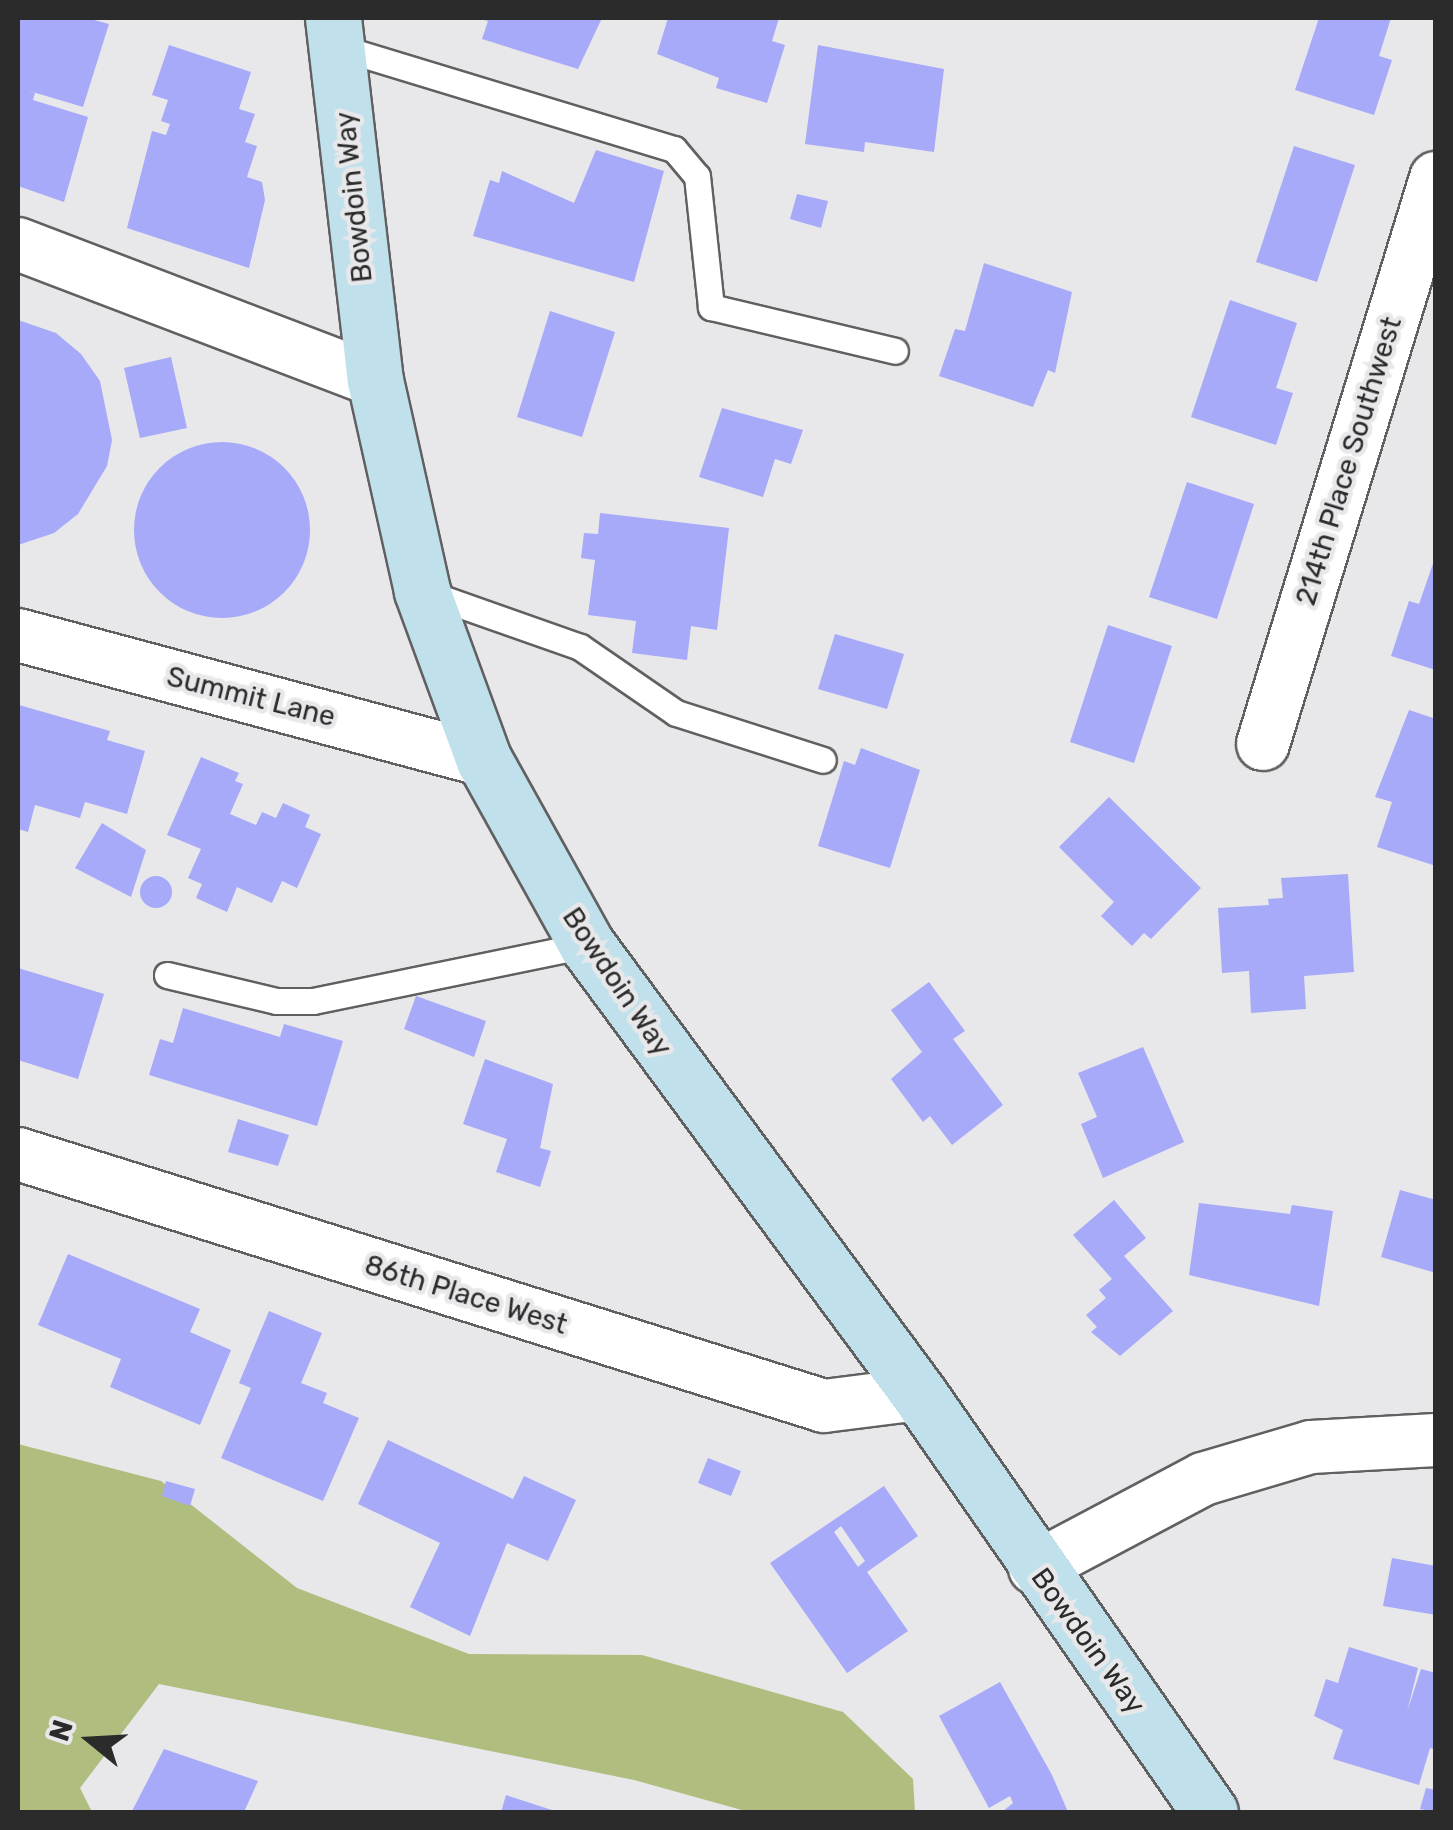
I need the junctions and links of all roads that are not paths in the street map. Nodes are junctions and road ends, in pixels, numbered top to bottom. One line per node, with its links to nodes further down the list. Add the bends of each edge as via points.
1 (336, 32): 4 (lane, via 674,149 697,176 710,307); 5 (street, Bowdoin Way)
2 (1436, 178): 8 (street, 214th Place Southwest)
3 (18, 244): 5 (street)
4 (894, 351)
5 (375, 380): 6 (street, Bowdoin Way)
6 (422, 591): 9 (street, Bowdoin Way); 10 (lane, via 580,648 676,713)
7 (18, 635): 9 (street, Summit Lane)
8 (1263, 744)
9 (484, 760): 11 (street, Bowdoin Way)
10 (823, 760)
11 (587, 945): 12 (lane, via 313,1001 276,1002); 14 (street, Bowdoin Way)
12 (167, 975)
13 (18, 1154): 14 (street, 86th Place West, via 824,1406)
14 (919, 1394): 16 (street, Bowdoin Way)
15 (1436, 1440): 16 (street, via 1311,1447 1203,1479)
16 (1036, 1568): 17 (street, Bowdoin Way)
17 (1210, 1812)

